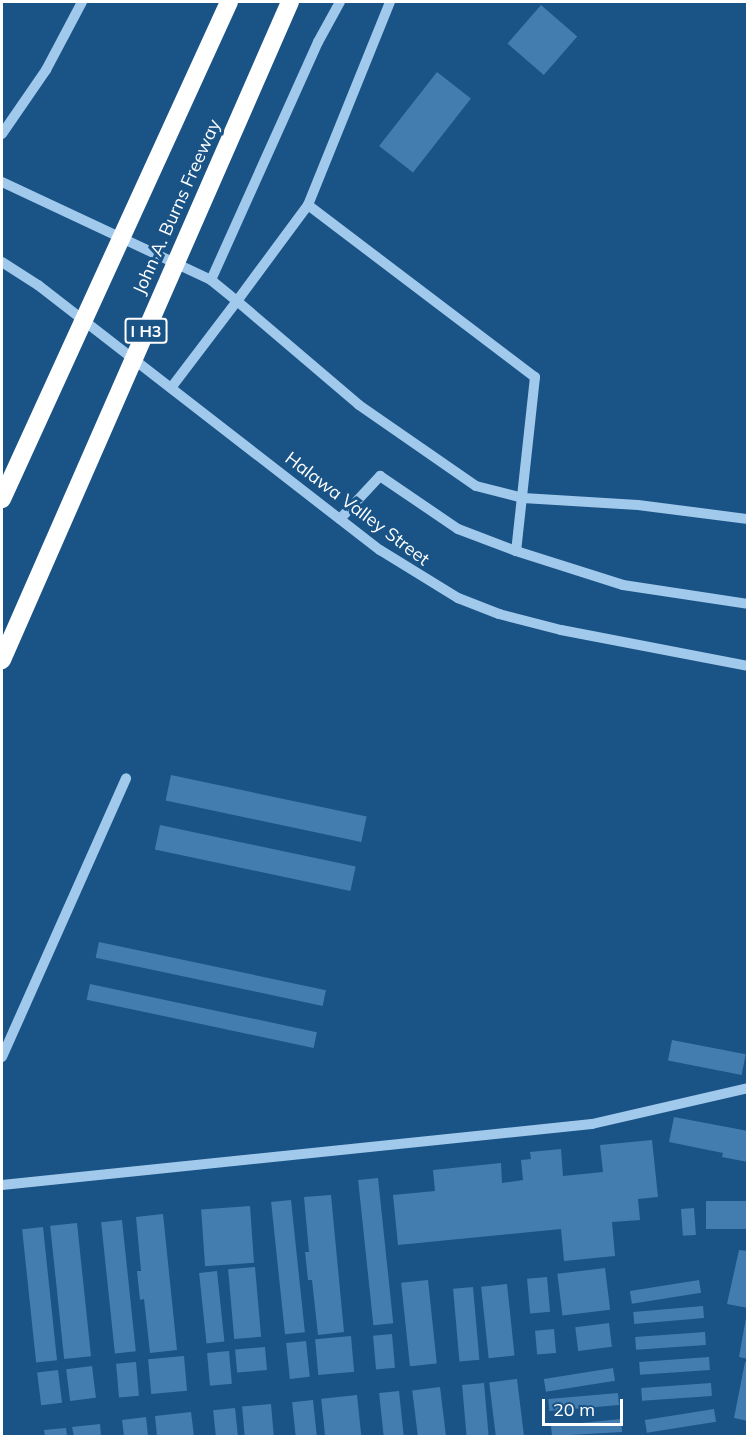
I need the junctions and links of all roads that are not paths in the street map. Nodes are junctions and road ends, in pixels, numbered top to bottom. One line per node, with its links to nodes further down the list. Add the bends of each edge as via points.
1 (82, 2): 6 (street, via 46,70)
2 (230, 2): 14 (highway, John A. Burns Freeway, bridge)
3 (290, 2): 19 (highway, John A. Burns Freeway / I H3, bridge)
4 (340, 2): 10 (street, via 318,42)
5 (390, 2): 8 (street)
6 (2, 134)
7 (2, 182): 10 (street)
8 (308, 205): 11 (street); 13 (street, via 535,377)
9 (2, 262): 12 (street, Halawa Valley Street, via 38,285)
10 (211, 280): 11 (street)
11 (237, 301): 12 (street); 13 (street, via 359,405 447,467 476,486)
12 (171, 388): 15 (street, Halawa Valley Street)
13 (522, 498): 16 (street, via 638,505); 17 (street)
14 (2, 499)
15 (340, 519): 17 (street, via 380,476 458,529); 20 (street, Halawa Valley Street, via 421,577 458,598 500,614 561,630)
16 (747, 519)
17 (516, 551): 18 (street, via 623,585)
18 (747, 604)
19 (2, 660)
20 (747, 666)
21 (126, 778): 22 (street)
22 (2, 1056)
23 (747, 1088): 24 (street, via 592,1124)
24 (2, 1185)

